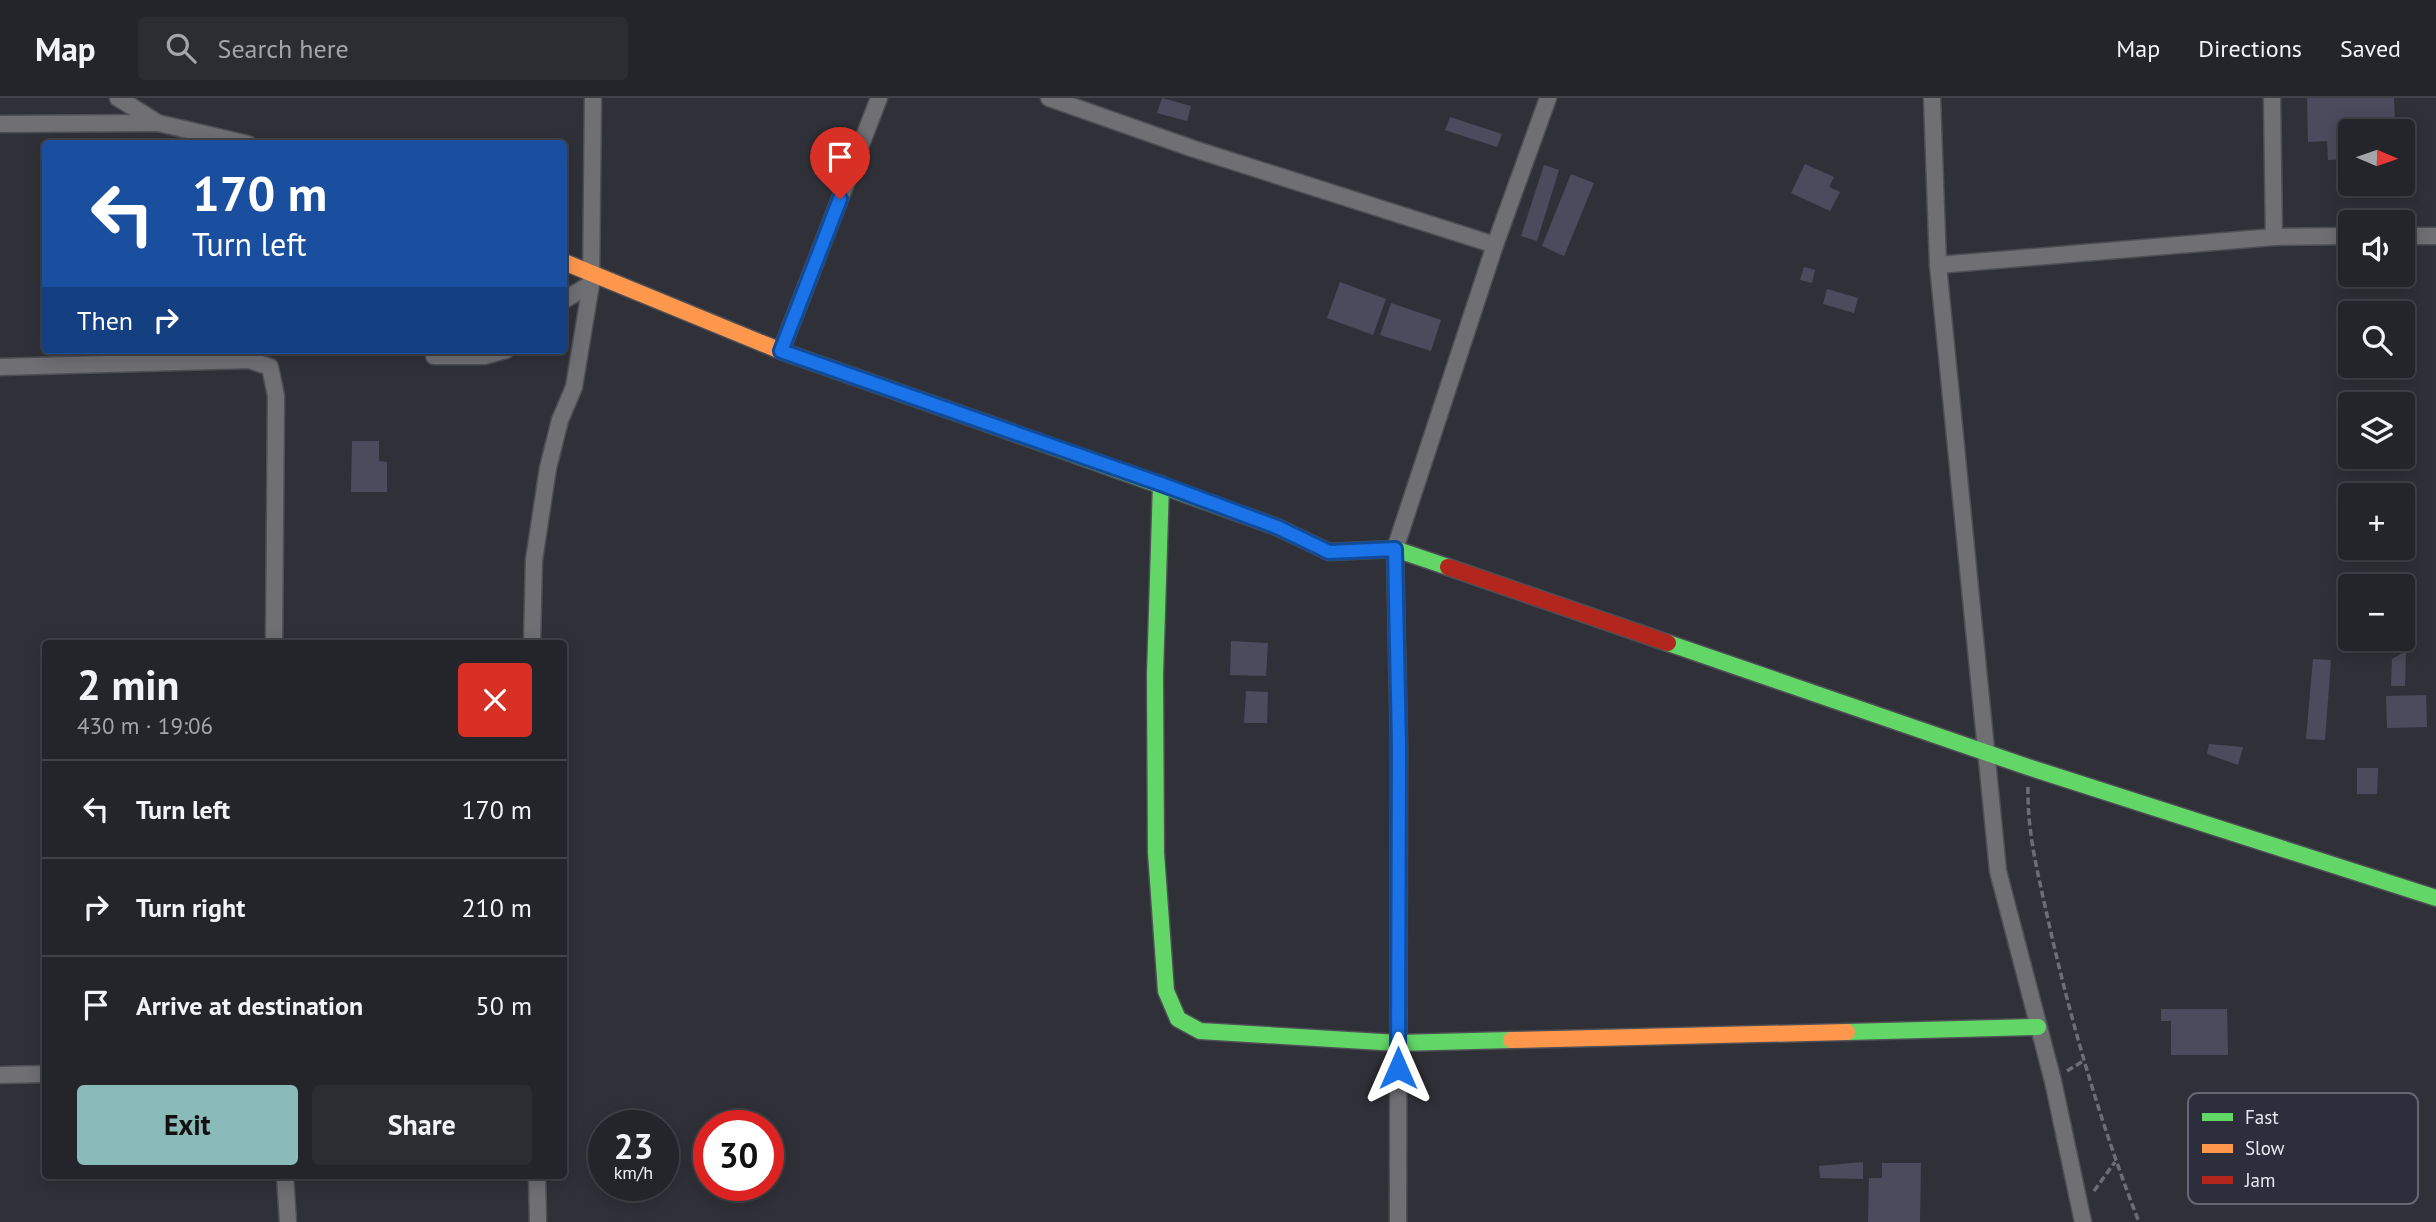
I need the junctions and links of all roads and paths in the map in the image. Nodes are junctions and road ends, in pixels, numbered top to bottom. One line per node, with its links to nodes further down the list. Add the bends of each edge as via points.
1 (118, 98): 8 (street)
2 (593, 98): 18 (street)
3 (879, 98): 20 (street)
4 (1049, 98): 15 (street)
5 (1548, 98): 15 (street)
6 (1932, 98): 17 (street)
7 (2272, 98): 14 (street)
8 (158, 122): 9 (street); 10 (street)
9 (0, 124)
10 (232, 140)
11 (2338, 236): 14 (street)
12 (2415, 236): 13 (street)
13 (2436, 236)
14 (2274, 237): 17 (street)
15 (1495, 245): 25 (street)
16 (567, 264): 18 (street)
17 (1938, 265): 28 (street)
18 (591, 279): 19 (street); 20 (street); 27 (street, via 574,387 560,419 548,468 534,560)
19 (567, 298)
20 (781, 351): 24 (street)
21 (491, 354): 22 (street)
22 (434, 356)
23 (0, 367): 26 (street, via 249,360 270,367 276,396)
24 (1161, 484): 25 (street, via 1277,527 1329,552); 32 (street, via 1156,853 1166,991 1178,1019 1200,1031)
25 (1395, 549): 28 (street); 32 (street)
26 (274, 640)
27 (532, 640)
28 (1988, 754): 29 (street); 31 (street, via 1998,871)
29 (2028, 767): 30 (street); 35 (path, via 2027,823 2064,991)
30 (2436, 898)
31 (2038, 1027): 32 (street); 38 (street)
32 (1398, 1043): 41 (street)
33 (42, 1074): 34 (street)
34 (0, 1075)
35 (2115, 1162): 38 (path); 42 (path)
36 (285, 1179): 39 (street)
37 (537, 1179): 40 (street)
38 (2082, 1216)
39 (288, 1222)
40 (538, 1222)
41 (1398, 1222)
42 (2139, 1222)

